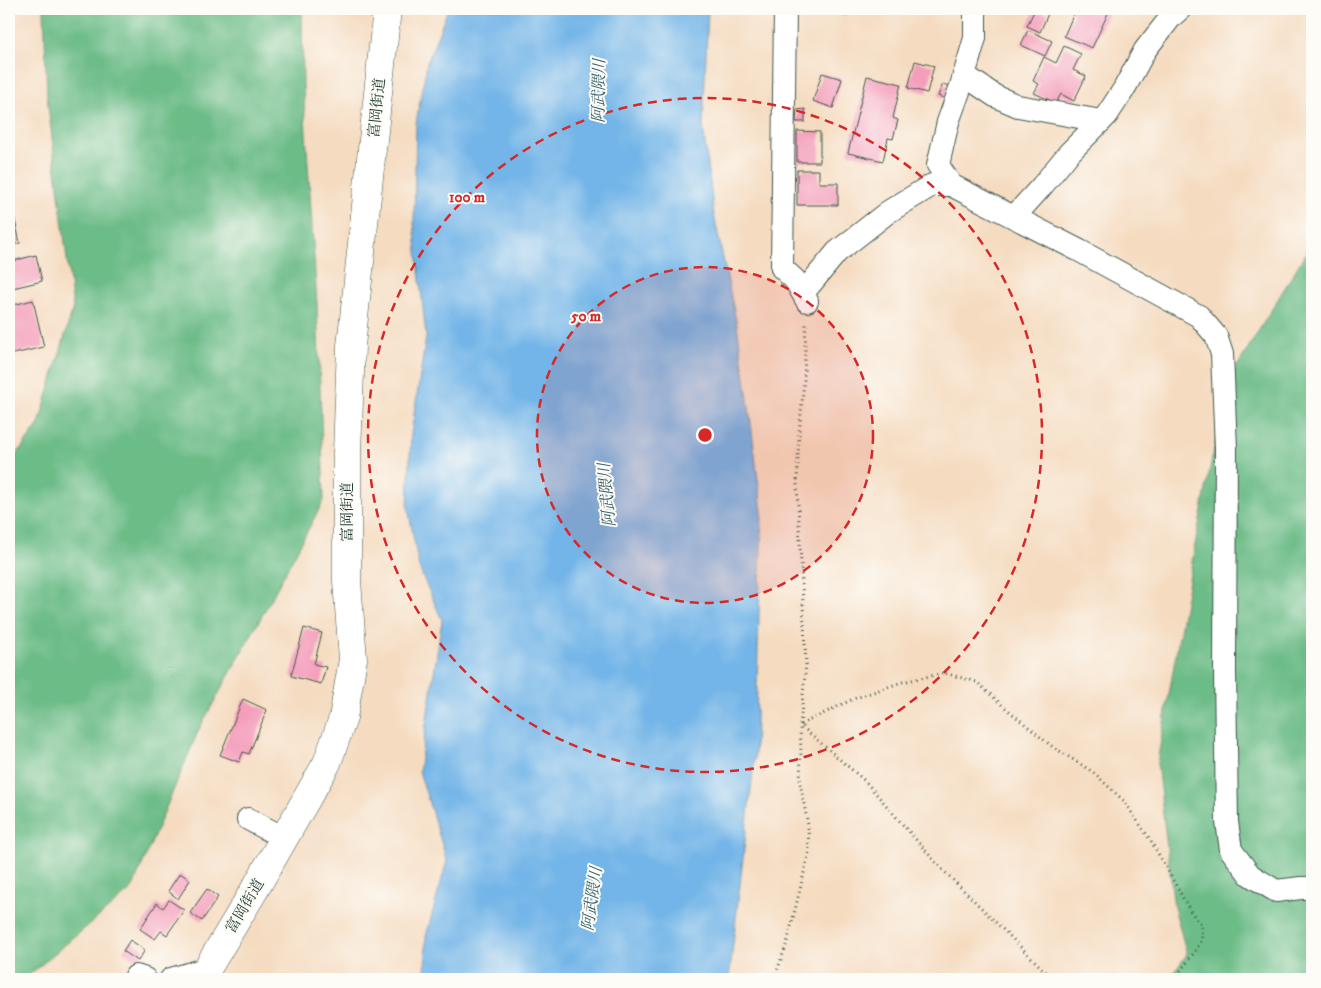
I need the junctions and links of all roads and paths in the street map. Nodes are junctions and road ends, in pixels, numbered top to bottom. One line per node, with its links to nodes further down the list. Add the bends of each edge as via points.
1 (387, 9): 12 (street, 富岡街道, via 351,346 347,580 353,659 343,718 327,762)
2 (785, 9): 9 (street, via 782,268 795,280)
3 (975, 9): 5 (street, via 976,38)
4 (1180, 9): 6 (street, via 1145,50)
5 (964, 75): 6 (street, via 995,96 1018,106); 7 (street, via 938,165)
6 (1101, 121): 8 (street)
7 (951, 185): 8 (street); 9 (street, via 932,185 888,212 837,252)
8 (1014, 217): 13 (street, via 1199,316 1216,336 1222,354 1226,448 1226,813 1231,850 1250,875 1276,891)
9 (805, 297): 10 (path, via 804,381 797,484 806,664)
10 (800, 726): 16 (path, via 800,783 808,825 809,852 788,943); 17 (path, via 865,781 938,865); 18 (path, via 854,699 902,682 944,673 977,682 1050,745 1093,772 1124,801 1201,924 1202,940)
11 (248, 819): 12 (street)
12 (284, 838): 14 (street, 富岡街道)
13 (1312, 888)
14 (204, 974): 15 (street)
15 (171, 979)
16 (774, 979)
17 (1053, 979)
18 (1174, 979)

